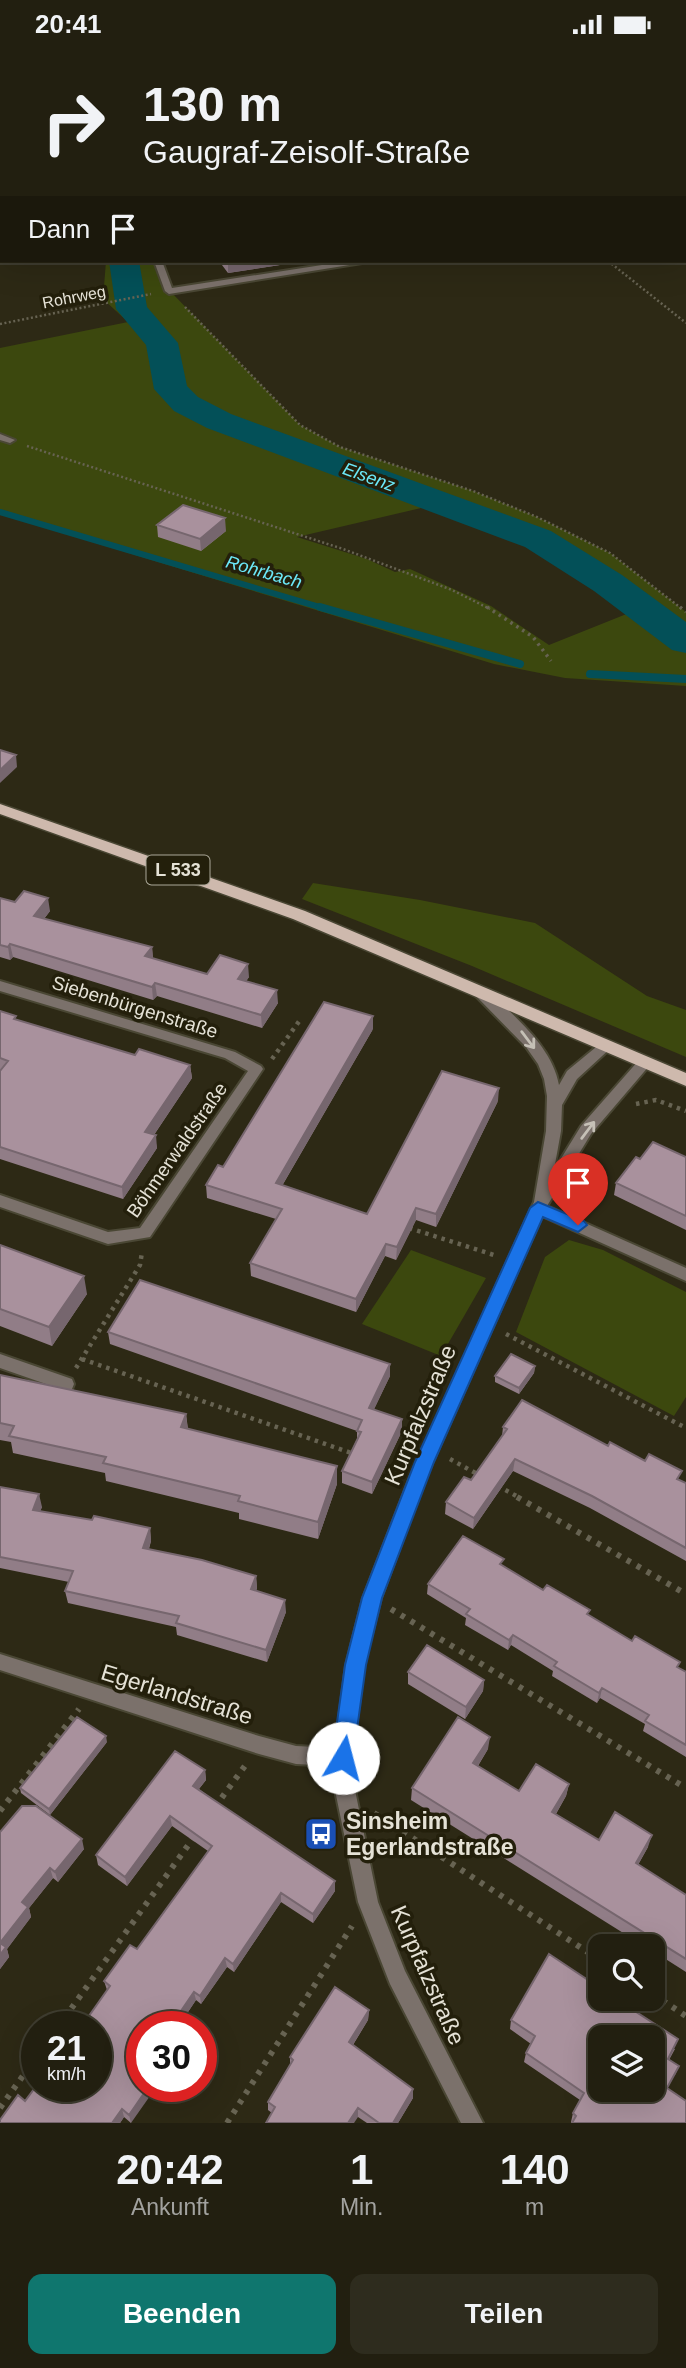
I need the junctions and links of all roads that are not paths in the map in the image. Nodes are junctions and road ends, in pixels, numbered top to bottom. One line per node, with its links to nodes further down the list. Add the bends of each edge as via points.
1 (159, 263): 2 (street, via 169,291)
2 (349, 263)
3 (0, 809): 5 (main road, L 533, via 299,915)
4 (0, 986): 8 (street, Siebenbürgenstraße, via 230,1055)
5 (480, 992): 6 (main road, L 533); 10 (street, Kurpfalzstraße, one-way to 10, via 523,1033 546,1065)
6 (606, 1046): 7 (main road, L 533); 10 (street, Kurpfalzstraße, via 572,1075)
7 (644, 1063): 9 (main road, L 533); 12 (street, Kurpfalzstraße, one-way to 7, via 586,1131)
8 (256, 1069): 11 (street, Böhmerwaldstraße, via 145,1233 108,1238)
9 (686, 1080)
10 (555, 1104): 12 (street, Kurpfalzstraße)
11 (0, 1201)
12 (538, 1208): 13 (street); 17 (street, Kurpfalzstraße, via 418,1477 372,1598 355,1665)
13 (686, 1275)
14 (0, 1361): 15 (street)
15 (66, 1384)
16 (0, 1662): 17 (street, Egerlandstraße, via 259,1745 296,1755)
17 (343, 1758): 18 (street, Kurpfalzstraße, via 368,1902 397,1977)
18 (472, 2123)

